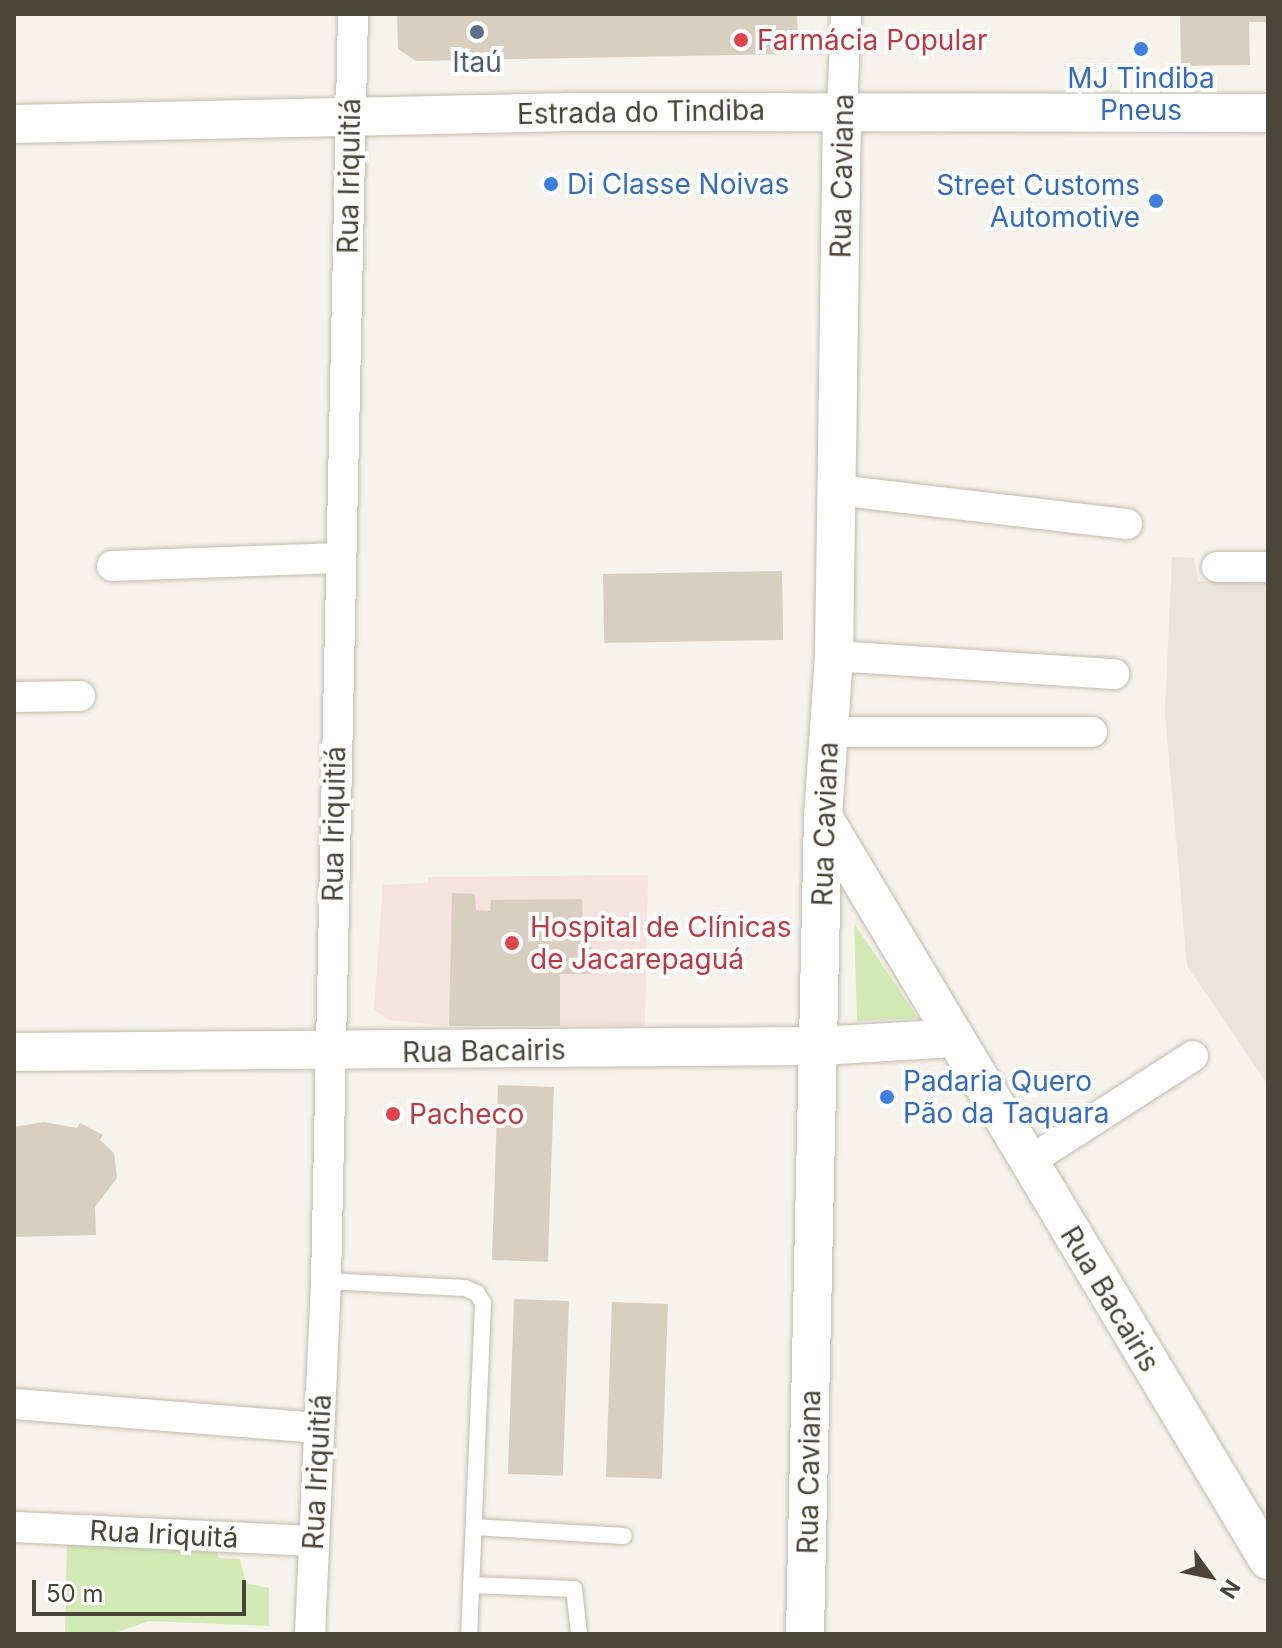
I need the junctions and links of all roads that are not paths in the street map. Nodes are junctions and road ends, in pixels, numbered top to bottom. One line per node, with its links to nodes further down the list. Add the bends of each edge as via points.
1 (353, 14): 5 (street, Rua Iriquitiá)
2 (846, 14): 3 (street, Rua Caviana)
3 (842, 110): 4 (street, Estrada do Tindiba); 5 (street, Estrada do Tindiba); 7 (street, Rua Caviana)
4 (1268, 113)
5 (351, 116): 6 (street, Estrada do Tindiba); 9 (street, Rua Iriquitiá)
6 (14, 124)
7 (837, 490): 8 (street); 13 (street, Rua Caviana)
8 (1127, 524)
9 (340, 558): 10 (street); 23 (street, Rua Iriquitiá)
10 (112, 566)
11 (1217, 567): 12 (street)
12 (1268, 567)
13 (834, 656): 14 (street); 17 (street, Rua Caviana)
14 (1114, 674)
15 (80, 696): 16 (street)
16 (14, 697)
17 (829, 732): 18 (street); 19 (street, Rua Caviana)
18 (1092, 732)
19 (823, 817): 20 (street, Rua Bacairis); 21 (street, Rua Caviana)
20 (953, 1038): 21 (street, Rua Bacairis); 25 (street, Rua Bacairis)
21 (820, 1046): 23 (street, Rua Bacairis); 38 (street, Rua Caviana)
22 (14, 1052): 23 (street, Rua Bacairis)
23 (329, 1053): 26 (street, Rua Iriquitiá)
24 (1193, 1056): 25 (street)
25 (1028, 1162): 33 (street, Rua Bacairis)
26 (326, 1281): 28 (street, Rua Iriquitiá); 30 (lane, via 465,1288 477,1293 484,1317)
27 (14, 1404): 28 (street)
28 (319, 1428): 32 (street, Rua Iriquitiá)
29 (14, 1527): 32 (street, Rua Iriquitá)
30 (474, 1527): 31 (lane); 34 (lane)
31 (624, 1536)
32 (314, 1541): 35 (street, Rua Iriquitiá)
33 (1268, 1560)
34 (471, 1585): 36 (lane); 37 (lane, via 574,1589)
35 (310, 1634)
36 (469, 1634)
37 (579, 1634)
38 (805, 1634)

